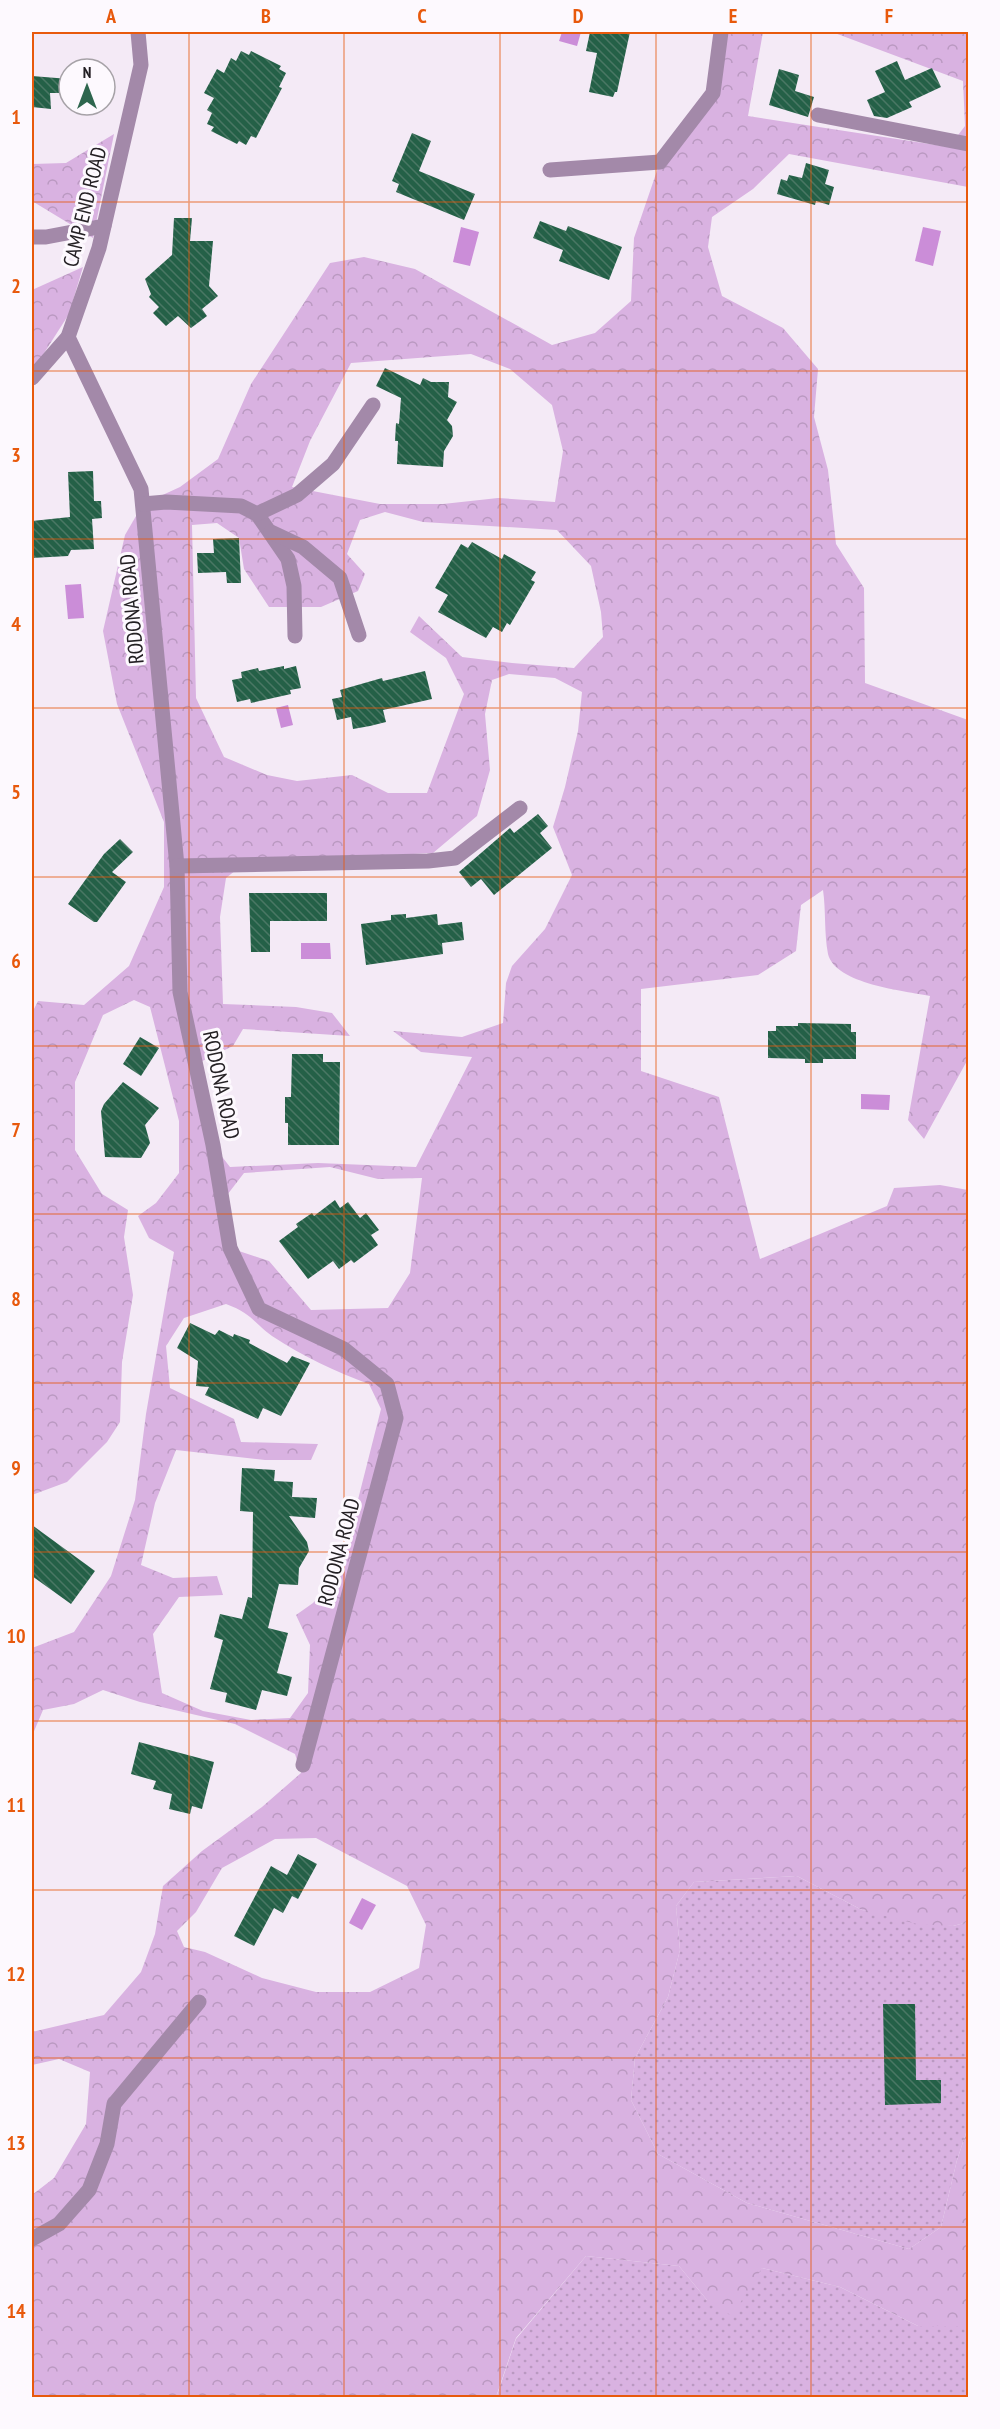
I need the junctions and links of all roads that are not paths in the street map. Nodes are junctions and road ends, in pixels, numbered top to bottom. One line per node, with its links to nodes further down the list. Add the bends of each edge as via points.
1 (138, 32): 6 (street, CAMP END ROAD, via 141,65)
2 (721, 32): 5 (street, via 712,93 660,162)
3 (818, 115): 4 (street)
4 (969, 144)
5 (550, 170)
6 (104, 226): 7 (street); 8 (street, CAMP END ROAD)
7 (32, 237)
8 (68, 337): 9 (street, CAMP END ROAD); 11 (street, RODONA ROAD, via 141,489)
9 (32, 378)
10 (373, 405): 12 (street, via 333,464 297,495)
11 (143, 504): 12 (street, via 241,506); 17 (street, RODONA ROAD)
12 (257, 514): 13 (street)
13 (268, 531): 14 (street, via 303,547 340,578); 15 (street, via 288,559 294,586)
14 (359, 635)
15 (295, 636)
16 (520, 808): 17 (street, via 455,858)
17 (177, 866): 18 (street, RODONA ROAD, via 180,992 213,1145 230,1248 259,1309 344,1349 387,1384 396,1418)
18 (303, 1766)
19 (199, 2002): 20 (street, via 114,2104 107,2144 88,2190 58,2224)
20 (32, 2239)

